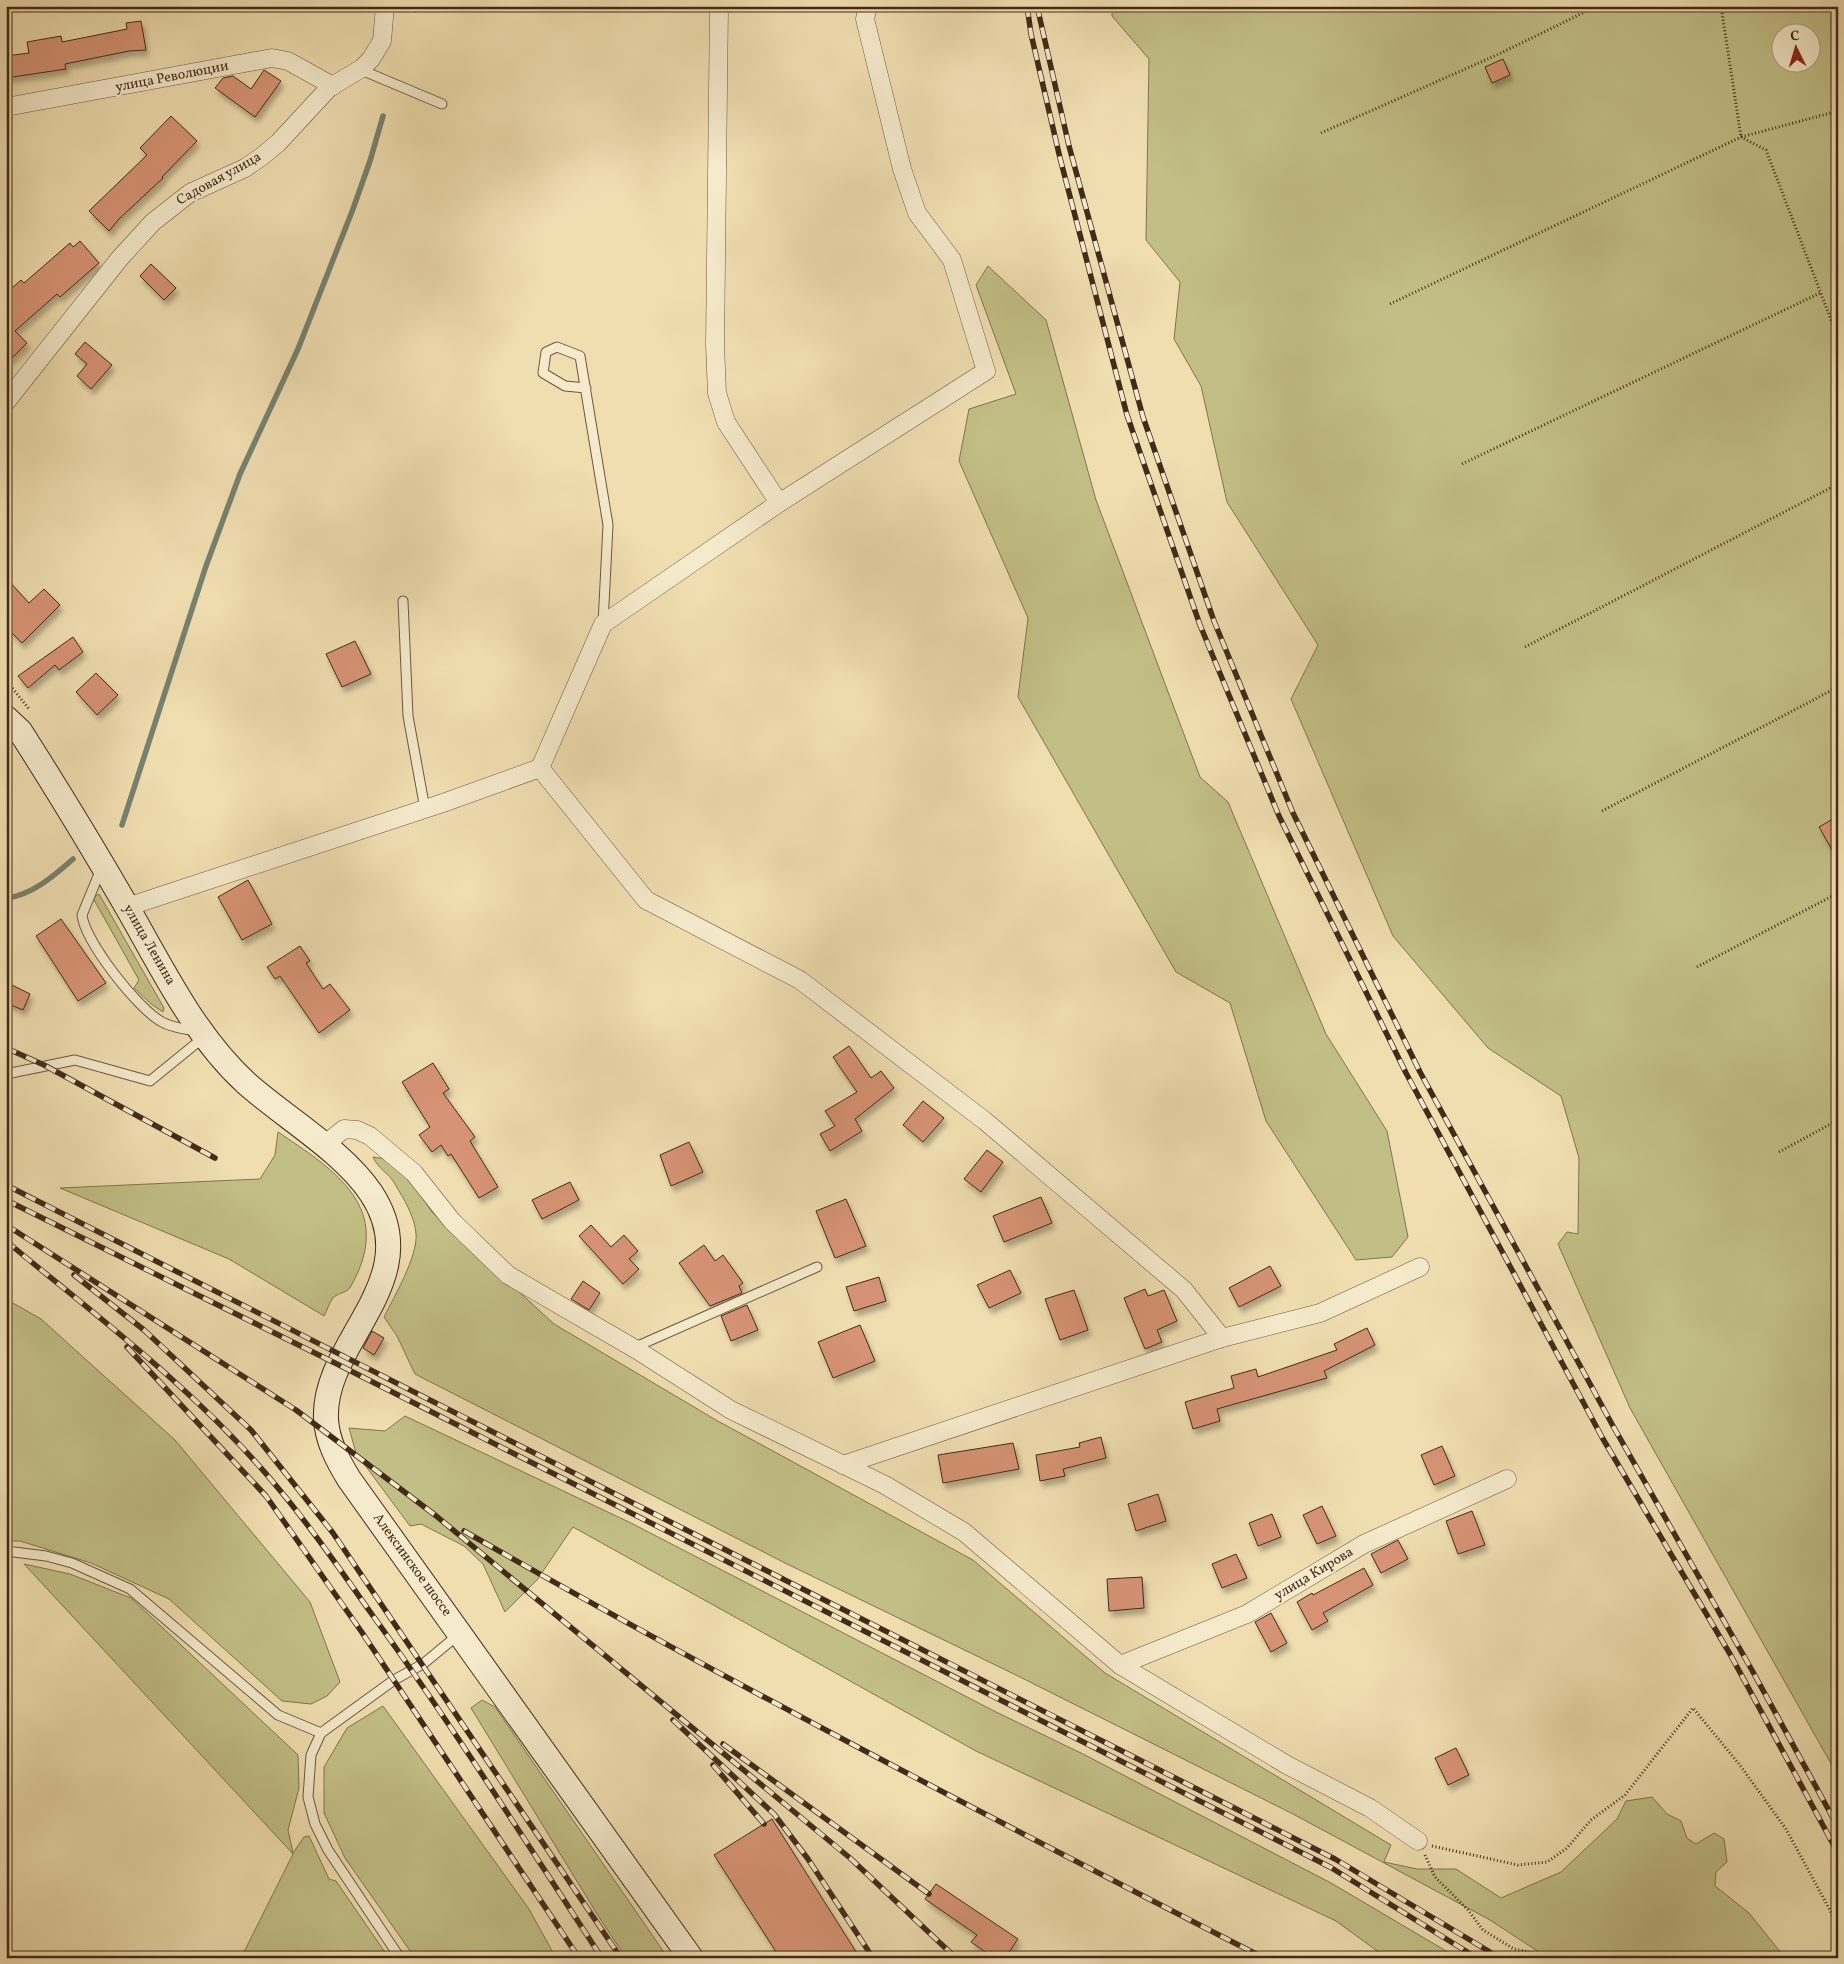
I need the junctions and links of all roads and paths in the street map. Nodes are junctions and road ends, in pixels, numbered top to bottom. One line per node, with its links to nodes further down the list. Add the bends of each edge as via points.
1 (385, 6): 6 (street, Садовая улица, via 384,33 379,48)
2 (719, 6): 20 (street, via 717,392 726,422)
3 (868, 6): 20 (street, via 866,19 902,169 918,213 952,260 986,372)
4 (1596, 6): 11 (path)
5 (1722, 6): 12 (path)
6 (359, 69): 7 (street, Садовая улица); 8 (lane)
7 (333, 86): 9 (street, улица Революции, via 288,61 272,58); 17 (street, Садовая улица, via 261,157 190,193 153,222 120,258)
8 (442, 104)
9 (6, 107)
10 (1838, 111): 12 (path)
11 (1321, 133)
12 (1741, 137): 13 (path, via 1766,150); 14 (path)
13 (1820, 293): 15 (path); 18 (path)
14 (1390, 304)
15 (1838, 338)
16 (586, 388): 16 (lane, via 580,356 557,347 546,352 544,373 565,386); 22 (lane, via 608,526)
17 (6, 402)
18 (1462, 464)
19 (1838, 484): 23 (path)
20 (779, 503): 22 (street)
21 (403, 601): 29 (lane, via 408,716)
22 (603, 624): 28 (street)
23 (1525, 647)
24 (6, 680): 26 (path)
25 (1838, 688): 30 (path)
26 (30, 710)
27 (6, 718): 31 (main road, улица Ленина, via 20,731)
28 (540, 768): 29 (street); 42 (street, via 646,900 800,980 985,1121 1184,1290)
29 (425, 809): 33 (street)
30 (1602, 811)
31 (102, 866): 33 (main road, улица Ленина); 35 (lane, via 82,915 109,968 161,1022)
32 (1838, 893): 34 (path)
33 (127, 907): 35 (main road, улица Ленина)
34 (1697, 967)
35 (203, 1035): 36 (lane, via 150,1081 75,1060); 38 (main road, улица Ленина, via 246,1083)
36 (6, 1074)
37 (1838, 1120): 39 (path)
38 (323, 1146): 43 (street, via 344,1129 370,1136 414,1173 452,1220 508,1275); 47 (main road, Алексинское шоссе, via 356,1174 377,1203 385,1224 388,1253 374,1300 329,1390 326,1419 331,1442 350,1479)
39 (1779, 1152)
40 (817, 1267): 43 (lane)
41 (1420, 1267): 42 (street, via 1320,1314)
42 (1222, 1338): 44 (street)
43 (633, 1348): 44 (street, via 731,1410)
44 (843, 1465): 48 (street, via 964,1532)
45 (1507, 1479): 48 (street, улица Кирова, via 1364,1544 1247,1614)
46 (6, 1551): 49 (lane, via 72,1563 130,1589 278,1715)
47 (461, 1632): 49 (lane, via 423,1664 394,1680); 53 (main road, Алексинское шоссе)
48 (1120, 1665): 50 (street, via 1287,1766 1370,1808)
49 (321, 1733): 52 (lane, via 311,1755 308,1782 315,1824 328,1850)
50 (1418, 1841): 51 (path, via 1444,1851 1518,1865 1547,1862 1567,1848 1592,1820 1625,1795 1693,1708 1786,1829); 54 (path, via 1435,1876 1483,1930 1514,1949)
51 (1838, 1925)
52 (400, 1958)
53 (690, 1958)
54 (1560, 1958)

